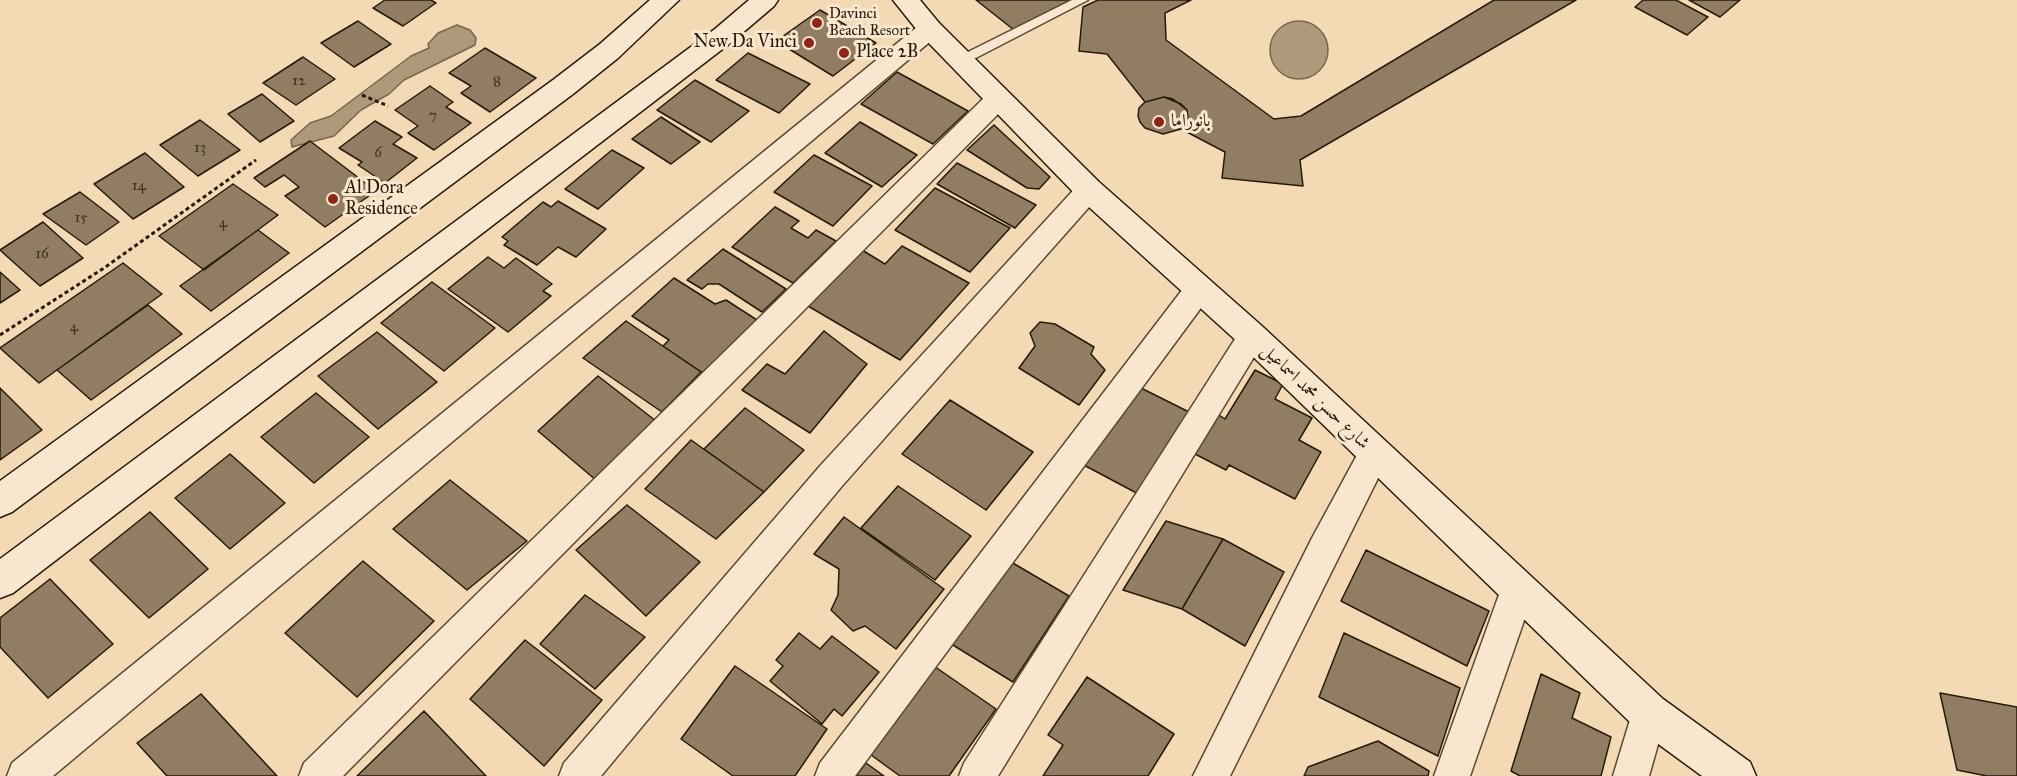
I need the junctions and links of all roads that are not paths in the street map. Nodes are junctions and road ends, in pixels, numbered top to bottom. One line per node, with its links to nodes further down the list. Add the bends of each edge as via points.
1 (666, 0): 12 (street, via 563,87)
2 (765, 0): 13 (street, via 724,35)
3 (905, 0): 5 (street, شارع حسن محمد اسماعيل)
4 (1082, 0): 6 (lane)
5 (930, 29): 6 (street, شارع حسن محمد اسماعيل); 16 (street)
6 (962, 60): 7 (street, شارع حسن محمد اسماعيل)
7 (998, 99): 8 (street, شارع حسن محمد اسماعيل); 17 (street)
8 (1089, 190): 9 (street, شارع حسن محمد اسماعيل); 18 (street, via 831,476)
9 (1199, 289): 10 (street, شارع حسن محمد اسماعيل); 19 (street)
10 (1252, 336): 11 (street, شارع حسن محمد اسماعيل); 20 (street)
11 (1374, 454): 14 (street, شارع حسن محمد اسماعيل); 21 (street)
12 (0, 501)
13 (0, 581)
14 (1518, 589): 15 (street, شارع حسن محمد اسماعيل); 22 (street)
15 (1649, 713): 23 (street); 24 (street, شارع حسن محمد اسماعيل)
16 (25, 776)
17 (316, 776)
18 (578, 776)
19 (833, 776)
20 (977, 776)
21 (1212, 776)
22 (1452, 776)
23 (1631, 776)
24 (1736, 776)

